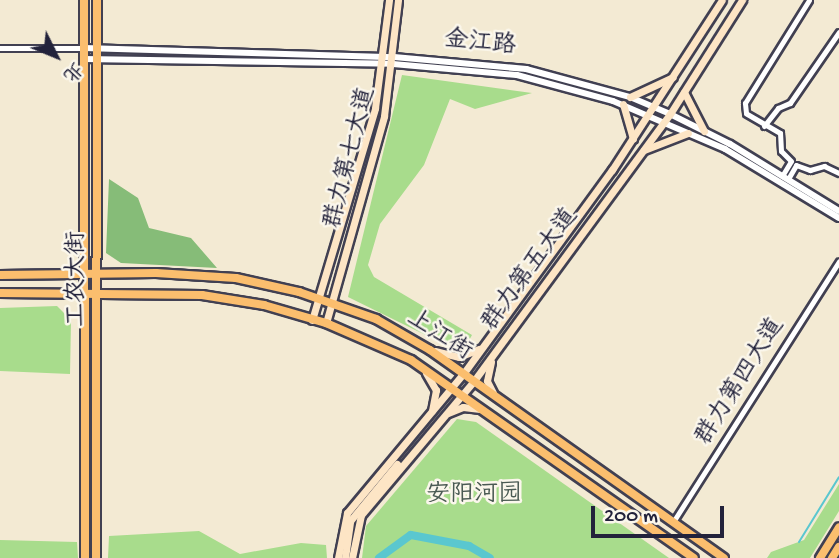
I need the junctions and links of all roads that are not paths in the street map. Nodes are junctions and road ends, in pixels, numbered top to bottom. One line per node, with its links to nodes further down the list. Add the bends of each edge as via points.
1 (84, 0): 10 (main road, 工农大街)
2 (97, 0): 11 (main road, 工农大街)
3 (389, 0): 14 (main road, 群力第七大道)
4 (398, 0): 15 (main road, 群力第七大道)
5 (722, 0): 16 (main road, 群力第五大道)
6 (742, 0): 17 (main road, 群力第五大道)
7 (809, 0): 24 (street, via 745,103 746,113)
8 (839, 32): 24 (street, via 790,103 778,108)
9 (0, 48): 10 (street)
10 (84, 48): 11 (street, 金江路); 12 (main road, 工农大街)
11 (97, 49): 13 (main road, 工农大街); 14 (street, 金江路)
12 (84, 60): 13 (street, 金江路); 35 (main road, 工农大街)
13 (97, 60): 14 (street, 金江路); 36 (main road, 工农大街)
14 (383, 60): 15 (street, 金江路); 40 (main road, 群力第七大道, via 375,108)
15 (394, 60): 18 (street, 金江路, via 526,69); 19 (street, 金江路, via 517,75); 41 (main road, 群力第七大道, via 374,157)
16 (674, 76): 18 (main road); 20 (main road, 群力第五大道)
17 (684, 92): 21 (main road, 群力第五大道); 25 (main road)
18 (631, 97): 20 (street, 金江路)
19 (623, 104): 22 (street, 金江路); 27 (main road)
20 (654, 107): 21 (street, 金江路); 22 (main road, 群力第五大道)
21 (670, 114): 23 (main road, 群力第五大道); 25 (street, 金江路)
22 (649, 116): 23 (street, 金江路); 27 (main road, 群力第五大道)
23 (664, 123): 26 (street, 金江路); 28 (main road, 群力第五大道)
24 (764, 126): 30 (street, via 780,133 780,151 791,161)
25 (704, 131): 30 (street, 金江路)
26 (688, 133): 28 (main road); 32 (street, 金江路, via 748,161)
27 (633, 139): 44 (main road, 群力第五大道)
28 (643, 150): 46 (main road, 群力第五大道)
29 (838, 170): 30 (street, via 796,165)
30 (785, 177): 31 (street, 金江路)
31 (839, 211)
32 (839, 218)
33 (839, 261): 57 (street, 群力第四大道)
34 (0, 275): 35 (main road, 上江街)
35 (85, 275): 36 (main road, 上江街); 38 (main road, 工农大街)
36 (98, 275): 39 (main road, 工农大街); 40 (main road, 上江街, via 236,278)
37 (0, 293): 38 (main road, 上江街)
38 (85, 294): 39 (main road, 上江街); 60 (main road, 工农大街)
39 (98, 294): 42 (main road, 上江街, via 234,299); 61 (main road, 工农大街)
40 (319, 299): 41 (main road, 上江街); 42 (main road, 群力第七大道)
41 (332, 304): 43 (main road, 群力第七大道); 45 (main road, 上江街, via 376,319)
42 (312, 320): 43 (main road, 上江街)
43 (326, 323): 47 (main road, 上江街)
44 (485, 344): 45 (main road, via 459,358); 48 (main road, 群力第五大道)
45 (430, 350): 48 (main road, 上江街)
46 (494, 354): 49 (main road, 群力第五大道); 52 (main road, via 487,381)
47 (422, 367): 50 (main road, 上江街); 54 (main road, via 436,390)
48 (463, 374): 49 (main road, 上江街); 50 (main road, 群力第五大道)
49 (473, 382): 51 (main road, 群力第五大道); 52 (main road, 上江街)
50 (453, 387): 51 (main road, 上江街); 54 (main road, 群力第五大道)
51 (463, 394): 53 (main road, 上江街); 55 (main road, 群力第五大道)
52 (498, 399): 57 (main road, 上江街)
53 (487, 411): 55 (main road, via 463,407); 65 (main road, 上江街)
54 (432, 413): 62 (main road, 群力第五大道, via 347,513)
55 (445, 415): 56 (main road, 群力第五大道)
56 (433, 429): 63 (main road, via 354,515 347,530); 64 (main road, 群力第五大道, via 366,508)
57 (673, 522): 66 (main road, 上江街)
58 (839, 528): 67 (main road)
59 (839, 547): 68 (main road)
60 (85, 558)
61 (96, 558)
62 (338, 558)
63 (345, 558)
64 (352, 558)
65 (694, 558)
66 (724, 558)
67 (820, 558)
68 (832, 558)

